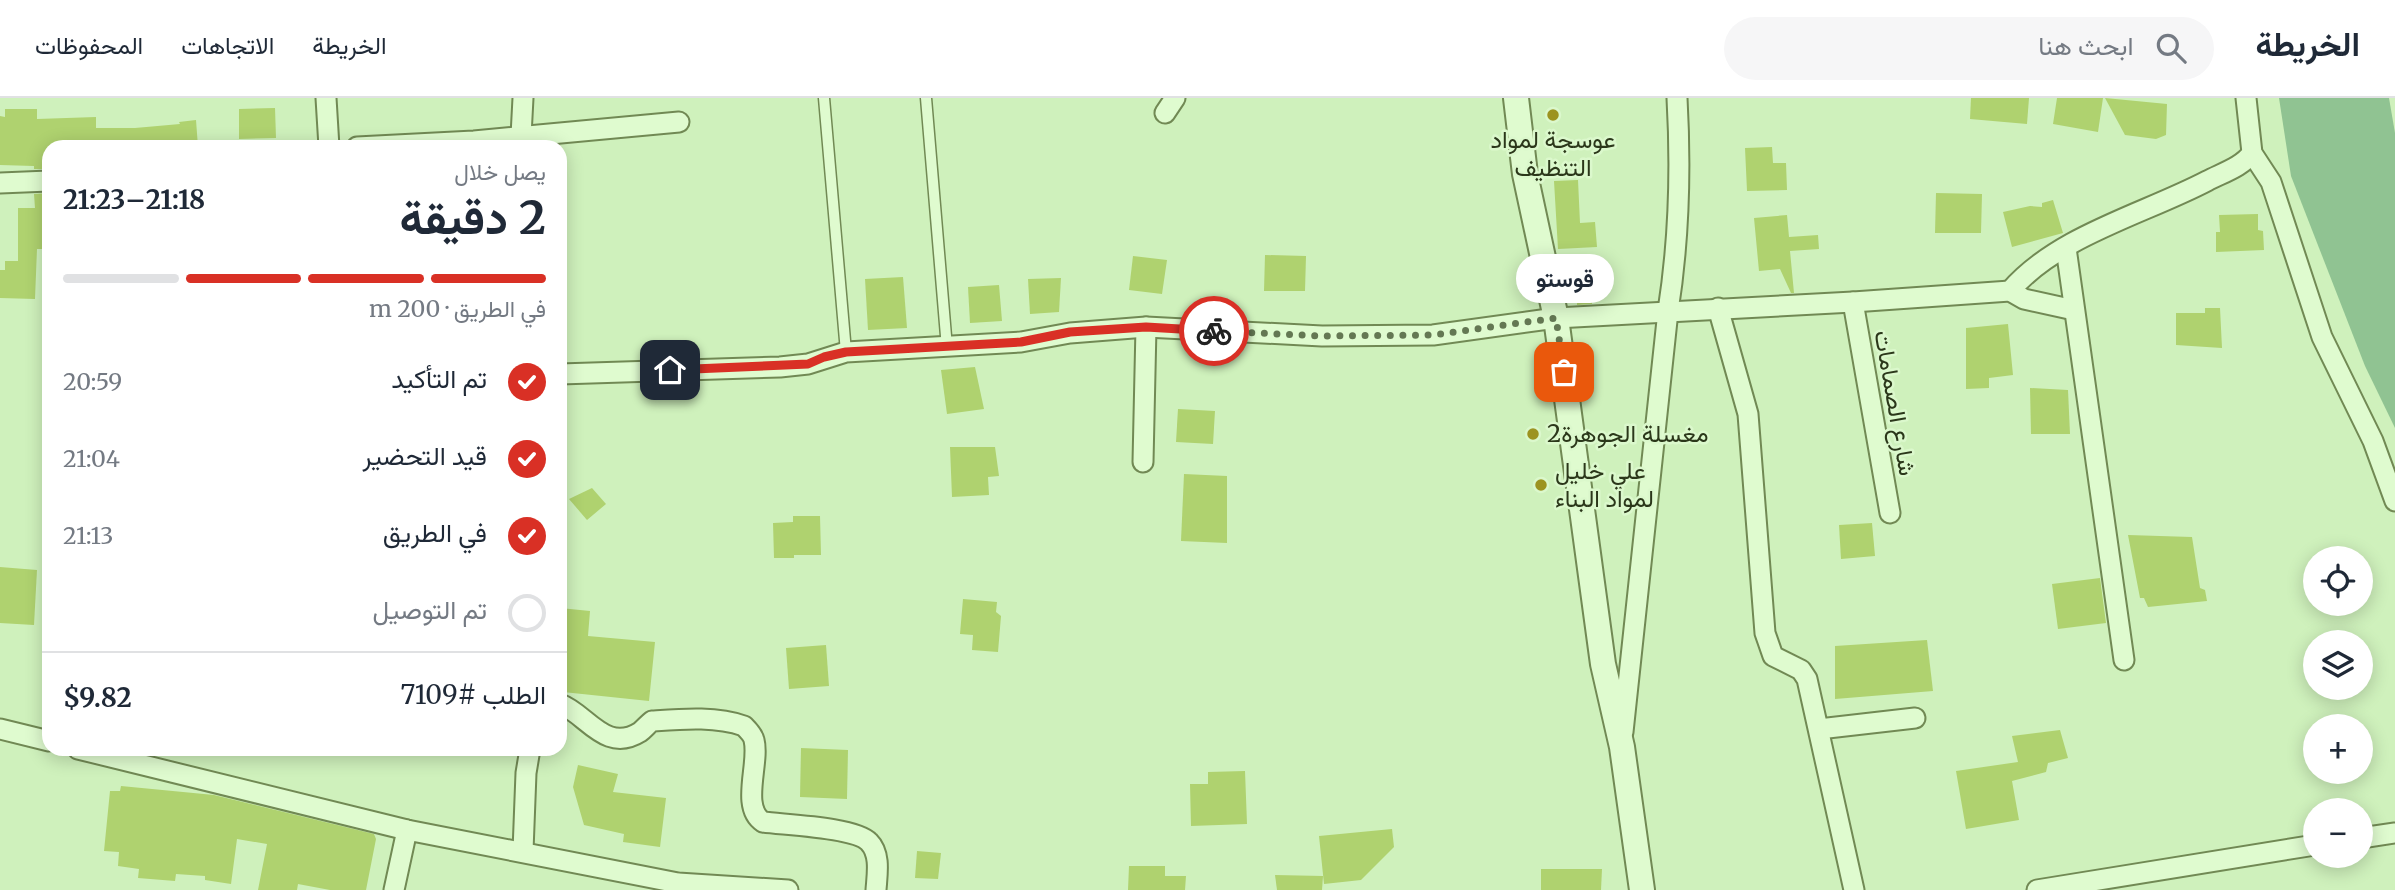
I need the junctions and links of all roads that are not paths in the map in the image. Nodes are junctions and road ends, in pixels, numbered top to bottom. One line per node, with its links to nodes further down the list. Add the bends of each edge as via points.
1 (326, 98): 10 (street)
2 (523, 98): 9 (street)
3 (824, 98): 26 (lane)
4 (926, 98): 25 (lane)
5 (1517, 98): 23 (street, via 1525,174)
6 (1677, 98): 22 (street, via 1678,205)
7 (2246, 98): 14 (street)
8 (679, 122): 13 (street)
9 (521, 136): 11 (street); 12 (street)
10 (329, 140)
11 (461, 140)
12 (538, 140)
13 (549, 140)
14 (2252, 153): 17 (street, via 2199,185); 29 (street, via 2271,182 2322,337 2373,441)
15 (42, 181): 16 (street)
16 (0, 183)
17 (2066, 248): 18 (street, via 2036,265); 21 (street)
18 (2010, 291): 19 (street); 21 (street, via 2024,299)
19 (1853, 302): 20 (street); 30 (street, شارع الصمامات)
20 (1718, 308): 22 (street); 35 (street, via 1748,414 1765,633 1773,656 1801,670 1807,679)
21 (2074, 310): 31 (street)
22 (1668, 311): 23 (street); 37 (street)
23 (1556, 318): 24 (street, via 1433,335 1322,336); 37 (street, via 1603,664)
24 (1146, 327): 25 (street); 28 (street)
25 (947, 348): 26 (street)
26 (846, 352): 27 (street, via 780,367)
27 (567, 373)
28 (1143, 462)
29 (2395, 501)
30 (1890, 513)
31 (2124, 660)
32 (567, 707): 47 (street, via 598,731 620,738 640,732 652,721 701,720 744,726 754,741 752,803 757,818 834,830 869,842 877,863)
33 (1914, 718): 35 (street)
34 (0, 729): 36 (street)
35 (1819, 729): 49 (street)
36 (42, 739)
37 (1622, 747): 48 (street)
38 (529, 756): 44 (street)
39 (141, 757): 40 (street)
40 (407, 830): 44 (street); 45 (street)
41 (2395, 833): 42 (street)
42 (2373, 836)
43 (2303, 847): 50 (street)
44 (523, 851): 46 (street, via 678,883)
45 (394, 890)
46 (788, 890)
47 (876, 890)
48 (1642, 890)
49 (1854, 890)
50 (2038, 890)

